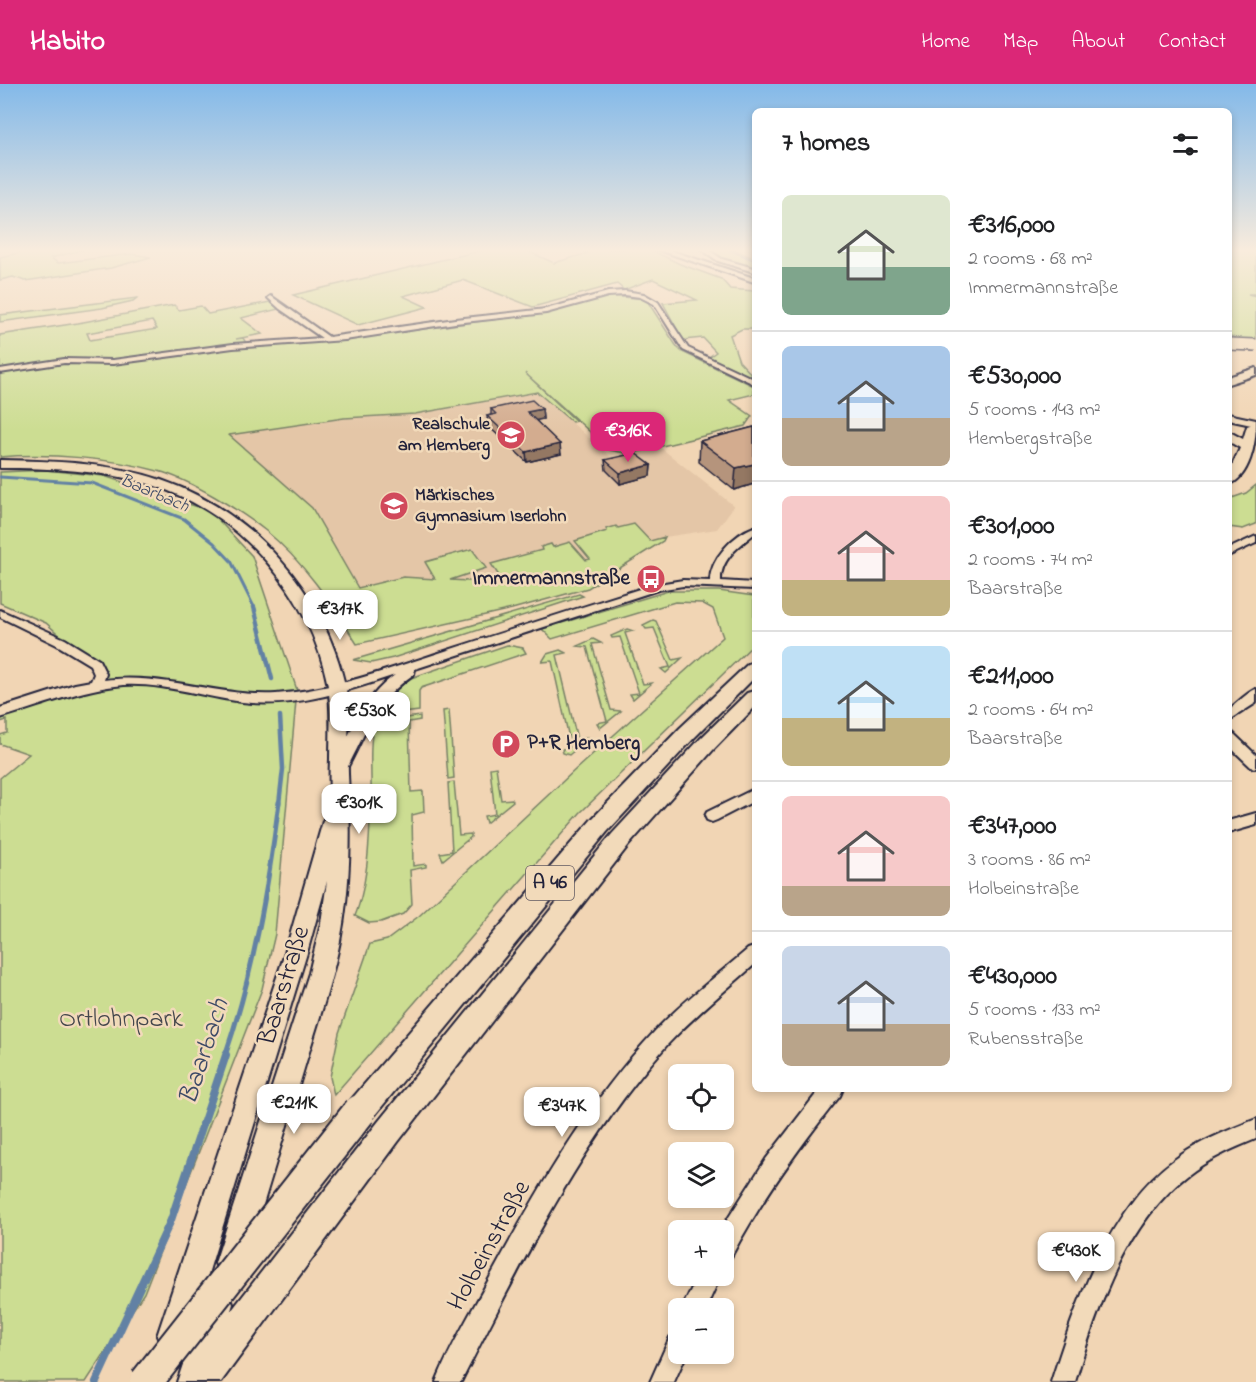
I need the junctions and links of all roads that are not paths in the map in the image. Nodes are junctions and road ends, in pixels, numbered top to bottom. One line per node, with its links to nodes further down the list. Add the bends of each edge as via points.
1 (283, 310): 5 (street)
2 (551, 310): 5 (street)
3 (660, 310): 13 (street, via 685,350)
4 (1232, 338): 7 (street)
5 (326, 340): 10 (street, via 233,345 113,362 64,361)
6 (1232, 344): 7 (highway, bridge)
7 (1256, 347)
8 (1256, 361): 9 (highway)
9 (1232, 369)
10 (0, 371)
11 (1256, 371): 12 (highway)
12 (1232, 380)
13 (752, 381)
14 (1232, 418): 16 (main road)
15 (1232, 424): 16 (main road)
16 (1255, 427): 18 (highway)
17 (1232, 437): 18 (highway)
18 (1246, 446): 21 (highway)
19 (1256, 461): 22 (highway, via 1246,483)
20 (0, 464): 32 (main road, Baarstraße, via 128,475 164,485 218,510 266,551 295,586 317,627)
21 (1232, 478)
22 (1232, 491)
23 (752, 532): 26 (street, via 723,559 727,569)
24 (1256, 539): 25 (street)
25 (1232, 551)
26 (720, 584): 27 (street); 29 (street, via 683,583 645,590)
27 (752, 586)
28 (0, 613): 31 (street, via 95,663 100,674)
29 (427, 661): 32 (street); 40 (street, via 397,679 374,700)
30 (752, 670): 50 (highway, A 46, bridge, via 599,826 360,1111)
31 (96, 684): 32 (street, via 156,683 245,698 300,696); 35 (street)
32 (336, 689): 40 (main road, Baarstraße)
33 (1256, 693): 36 (street)
34 (752, 699): 53 (highway, A 46, via 620,840 388,1132)
35 (0, 713)
36 (1232, 714)
37 (1233, 740): 38 (street); 39 (street)
38 (1256, 763)
39 (1256, 769)
40 (340, 782): 51 (main road, Baarstraße, via 296,953); 52 (main road, Baarstraße, via 338,890 328,945)
41 (752, 796): 42 (street)
42 (712, 816)
43 (1256, 819): 44 (street)
44 (1232, 826)
45 (752, 957): 54 (street, Holbeinstraße, via 671,1028 583,1141 494,1291)
46 (830, 1092): 48 (street, via 803,1125)
47 (1256, 1129): 56 (street, via 1202,1153 1163,1182 1140,1208 1124,1229 1101,1276)
48 (734, 1228)
49 (670, 1364): 55 (street)
50 (146, 1382)
51 (157, 1382)
52 (193, 1382)
53 (198, 1382)
54 (448, 1382)
55 (662, 1382)
56 (1063, 1382)

